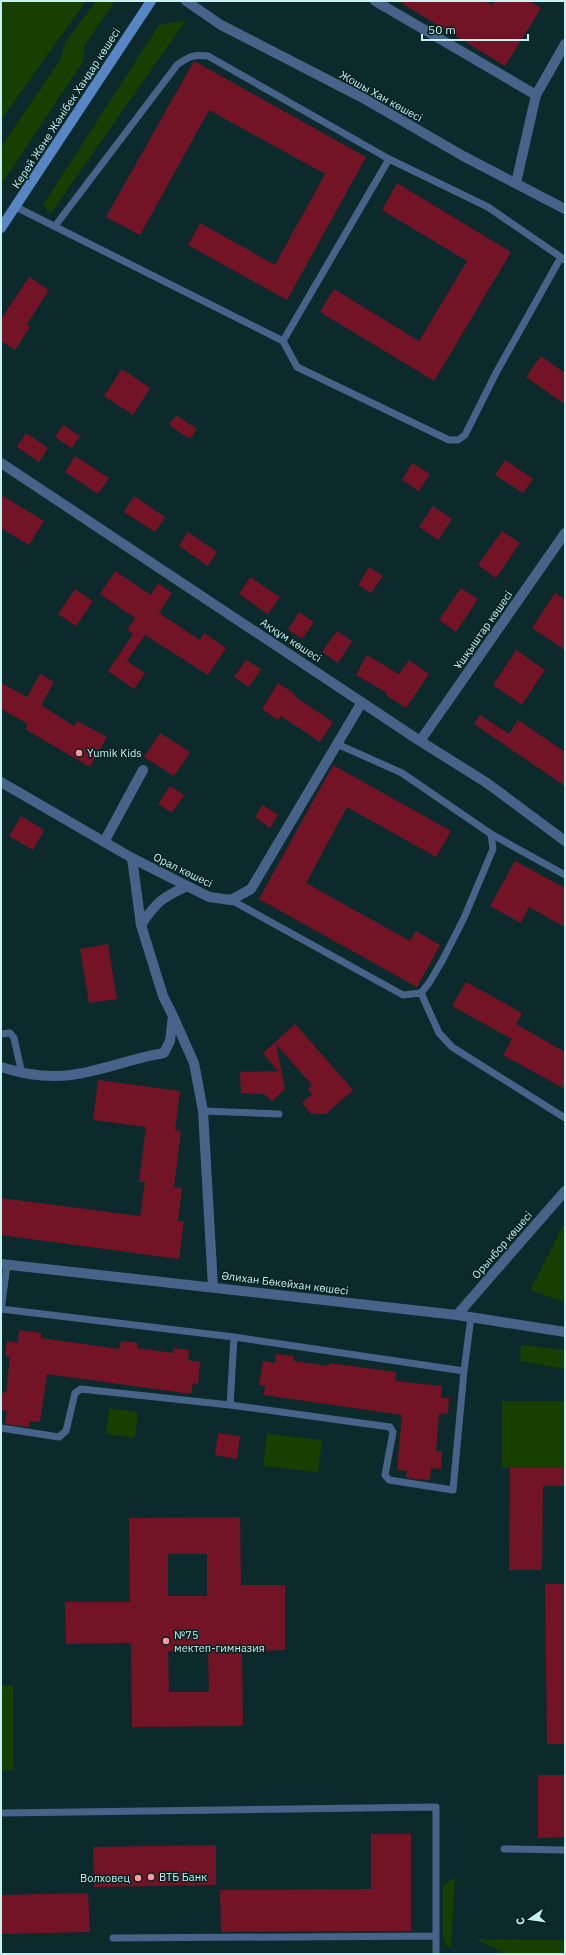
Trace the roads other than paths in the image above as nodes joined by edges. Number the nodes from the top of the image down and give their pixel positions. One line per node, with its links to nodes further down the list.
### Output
1 (151, 1): 8 (main road, Керей Және Жәнібек Хандар көшесі)
2 (186, 1): 7 (street, Жошы Хан көшесі)
3 (375, 1): 5 (street)
4 (565, 44): 5 (street)
5 (536, 95): 7 (street)
6 (389, 159): 11 (lane); 12 (lane); 13 (lane)
7 (516, 184): 9 (street, Жошы Хан көшесі)
8 (16, 207): 10 (main road, Керей Және Жәнібек Хандар көшесі); 11 (lane)
9 (565, 209)
10 (2, 226)
11 (55, 226): 13 (lane)
12 (563, 258): 13 (lane)
13 (283, 341)
14 (1, 463): 16 (street, Аққұм көшесі)
15 (565, 533): 17 (street, Ұшқыштар көшесі)
16 (362, 702): 17 (street, Аққұм көшесі); 18 (street)
17 (420, 741): 22 (street, Аққұм көшесі)
18 (337, 744): 21 (lane); 27 (street)
19 (143, 770): 23 (street)
20 (1, 782): 23 (street, Орал көшесі)
21 (491, 834): 25 (lane); 29 (lane)
22 (565, 841)
23 (104, 842): 24 (street, Орал көшесі)
24 (132, 858): 26 (street, Орал көшесі); 28 (street)
25 (565, 875)
26 (187, 886): 27 (street, Орал көшесі); 28 (street)
27 (230, 900): 29 (lane)
28 (141, 925): 30 (street)
29 (421, 993): 36 (lane)
30 (173, 1016): 33 (street); 34 (street)
31 (1, 1034): 33 (lane)
32 (1, 1067): 33 (street)
33 (22, 1074)
34 (202, 1111): 35 (lane); 39 (street)
35 (279, 1114)
36 (565, 1118)
37 (565, 1191): 41 (street, Орынбор көшесі)
38 (4, 1264): 39 (street, Әлихан Бөкейхан көшесі); 40 (lane)
39 (213, 1287): 41 (street, Әлихан Бөкейхан көшесі)
40 (1, 1310): 44 (lane)
41 (457, 1315): 42 (street, Әлихан Бөкейхан көшесі)
42 (471, 1317): 43 (street, Әлихан Бөкейхан көшесі); 45 (lane)
43 (565, 1332)
44 (234, 1337): 45 (lane); 46 (lane)
45 (464, 1370): 46 (lane)
46 (230, 1405): 47 (lane)
47 (1, 1428)
48 (1, 1813): 51 (lane)
49 (504, 1849): 50 (lane)
50 (565, 1850)
51 (436, 1936): 52 (lane); 53 (lane)
52 (113, 1938)
53 (436, 1954)

